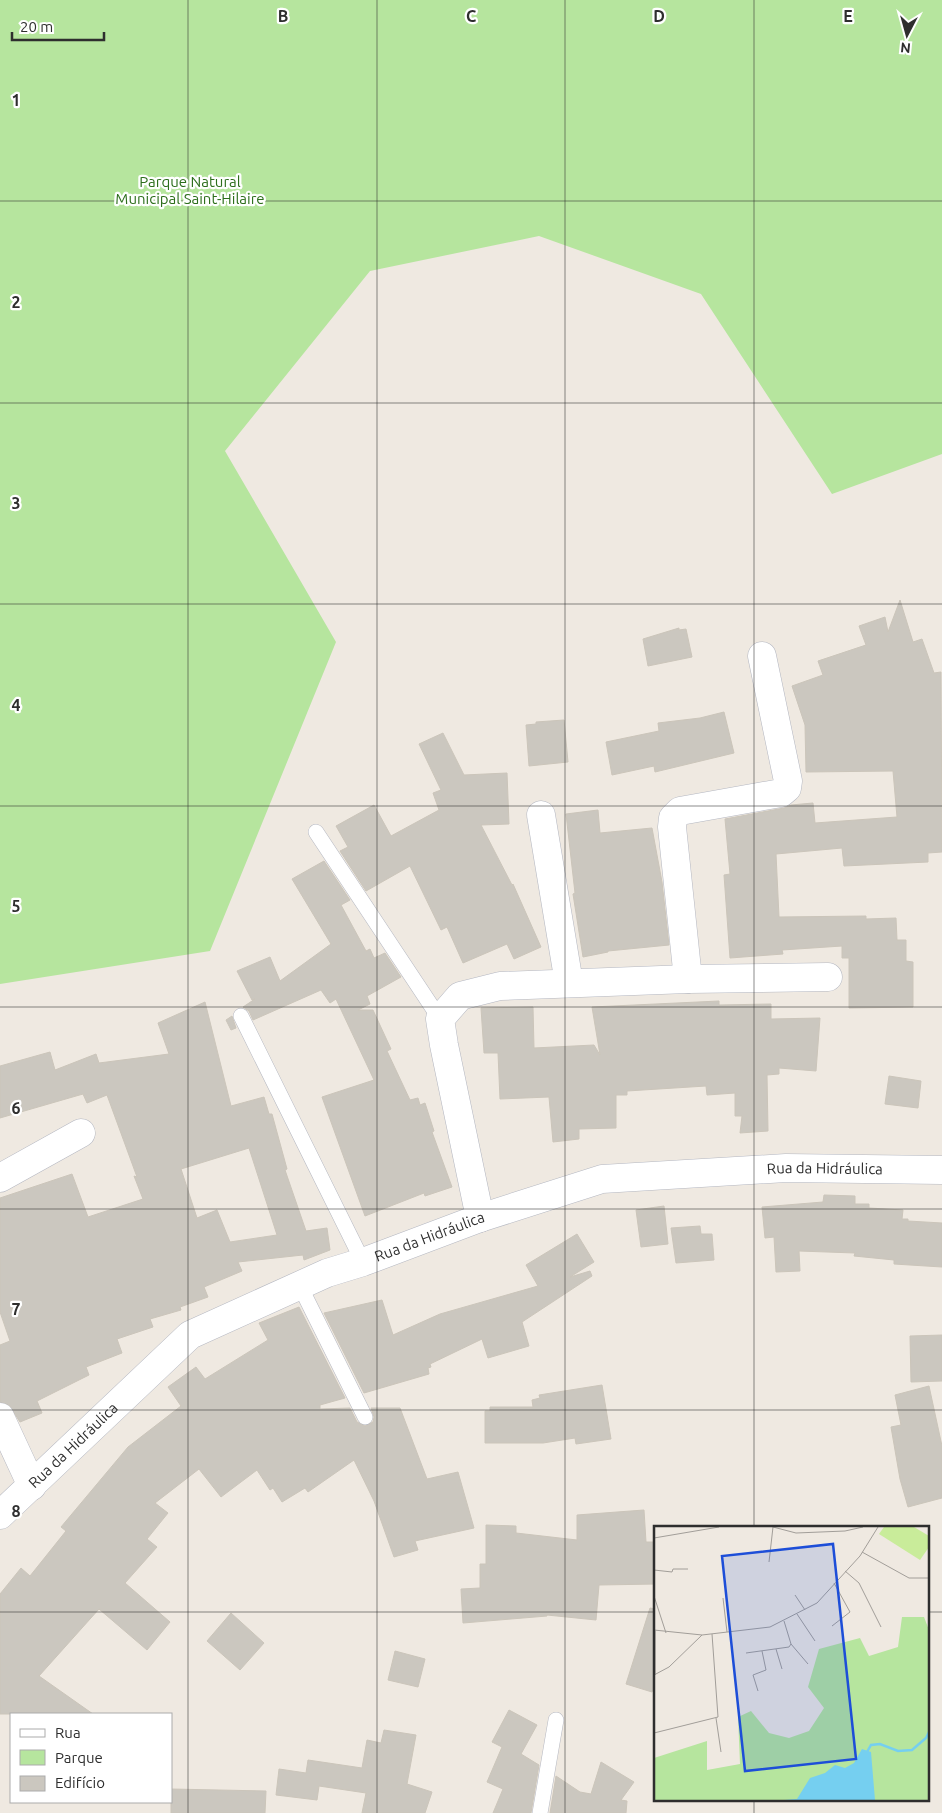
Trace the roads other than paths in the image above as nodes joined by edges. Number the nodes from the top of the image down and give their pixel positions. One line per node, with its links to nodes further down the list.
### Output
1 (762, 656): 5 (street)
2 (541, 815): 6 (street)
3 (316, 832): 8 (lane)
4 (828, 977): 5 (street)
5 (688, 979): 6 (street)
6 (569, 983): 8 (street)
7 (241, 1016): 13 (lane)
8 (440, 1019): 12 (street)
9 (81, 1133): 11 (street)
10 (942, 1170): 12 (street, Rua da Hidráulica)
11 (0, 1178)
12 (480, 1218): 13 (street, Rua da Hidráulica)
13 (363, 1262): 14 (street, Rua da Hidráulica)
14 (298, 1284): 16 (lane); 17 (street, Rua da Hidráulica)
15 (0, 1417): 17 (street)
16 (365, 1418)
17 (32, 1486): 18 (street, Rua da Hidráulica)
18 (0, 1515)
19 (556, 1720): 20 (lane)
20 (540, 1813)

